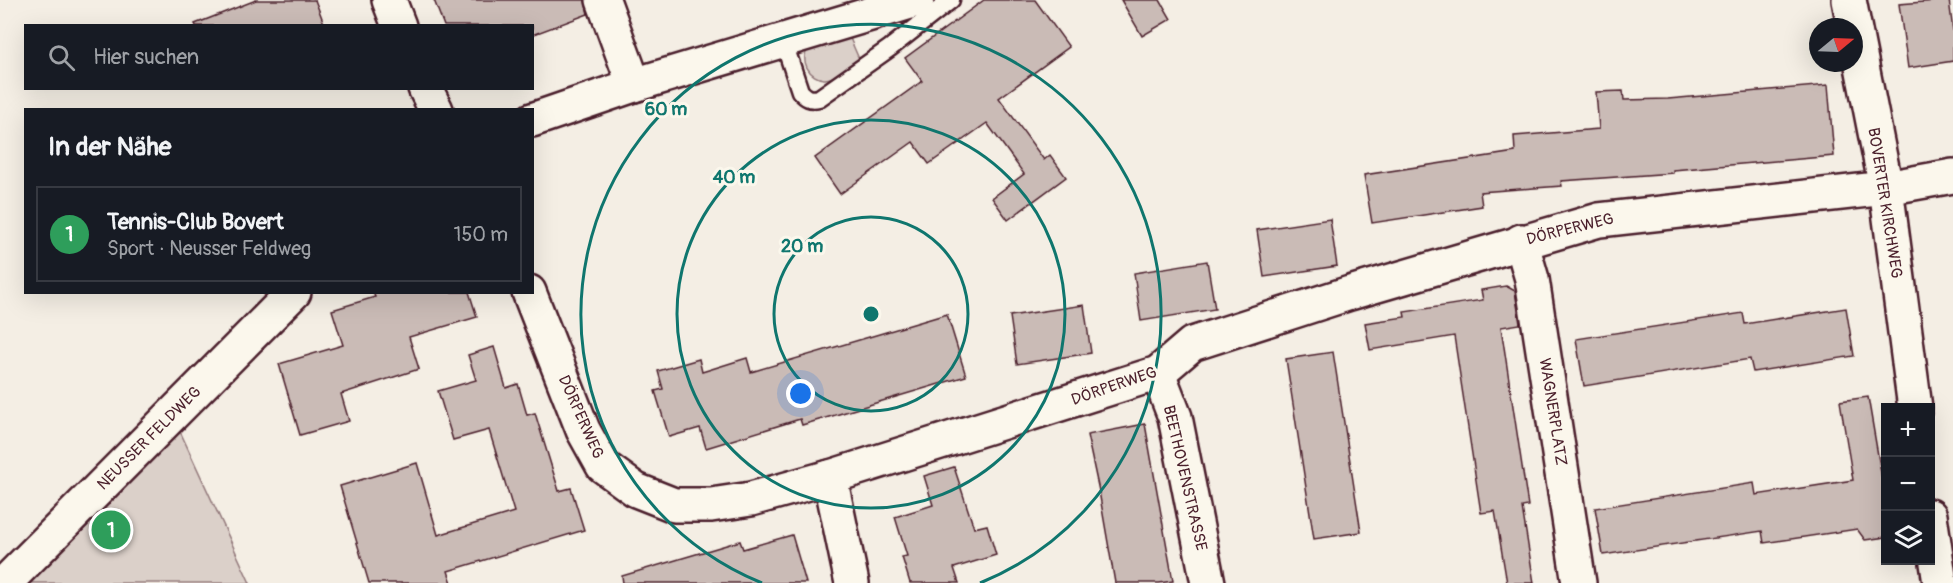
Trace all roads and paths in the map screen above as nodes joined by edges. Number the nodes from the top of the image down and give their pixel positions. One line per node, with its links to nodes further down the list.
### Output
1 (389, 0): 6 (street)
2 (603, 0): 8 (street)
3 (917, 0): 7 (street)
4 (951, 0): 7 (lane)
5 (1849, 0): 13 (street, BOVERTER KIRCHWEG)
6 (398, 24)
7 (783, 40): 8 (street)
8 (634, 85): 11 (street)
9 (426, 90): 10 (street)
10 (435, 108)
11 (534, 119)
12 (1953, 176): 13 (street, DÖRPERWEG)
13 (1886, 188): 14 (street, DÖRPERWEG); 18 (street, BOVERTER KIRCHWEG)
14 (1521, 242): 17 (street, DÖRPERWEG); 25 (street, WAGNERPLATZ)
15 (292, 294): 22 (street, NEUSSER FELDWEG)
16 (530, 294): 19 (street, DÖRPERWEG)
17 (1158, 373): 19 (street, DÖRPERWEG); 24 (street, BEETHOVENSTRASSE)
18 (1914, 403)
19 (830, 477): 23 (street)
20 (1935, 539): 21 (street)
21 (1944, 581)
22 (5, 583)
23 (852, 583)
24 (1208, 583)
25 (1579, 583)

